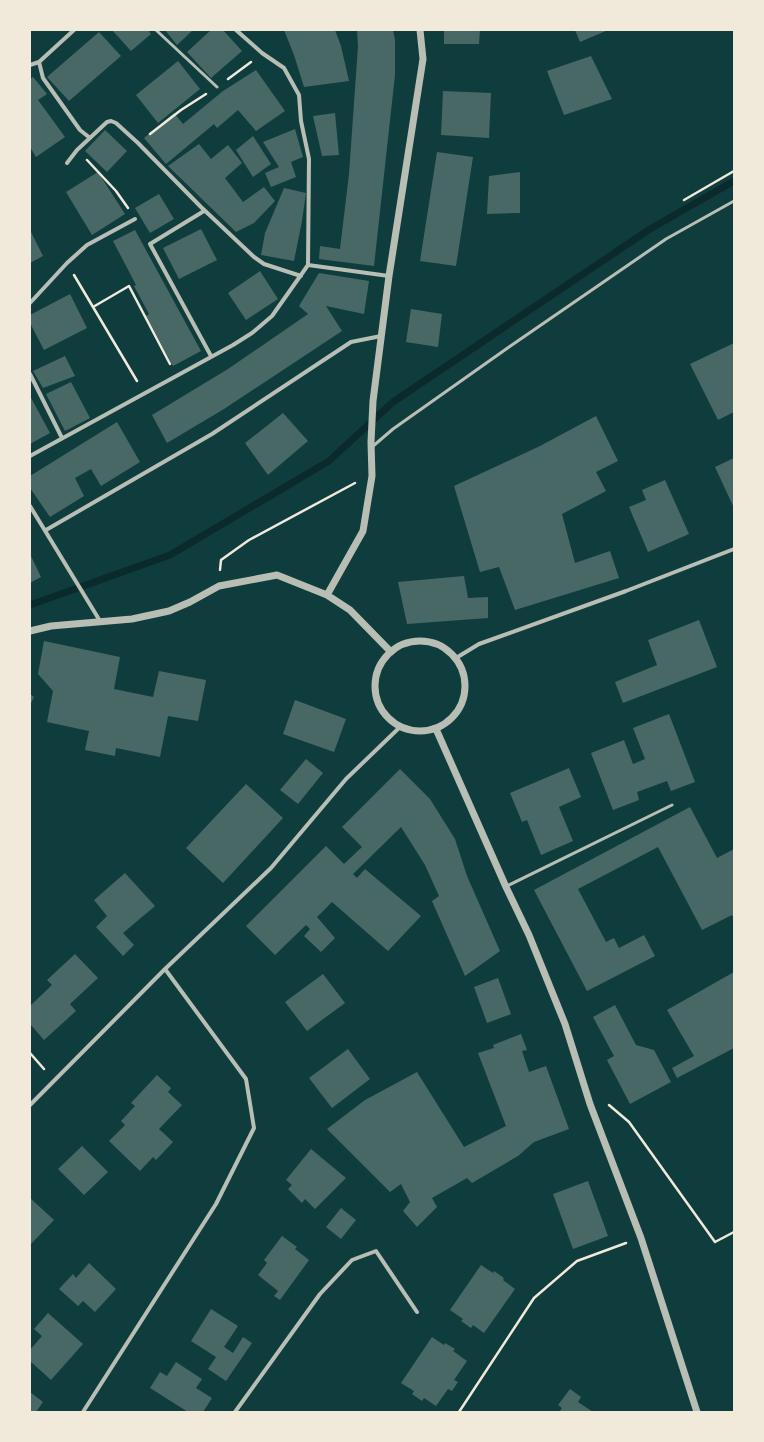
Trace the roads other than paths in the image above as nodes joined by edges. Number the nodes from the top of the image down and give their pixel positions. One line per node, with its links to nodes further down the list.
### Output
1 (74, 30): 5 (street)
2 (156, 30): 7 (lane)
3 (236, 30): 13 (street)
4 (420, 30): 15 (street)
5 (39, 62): 6 (street); 8 (street)
6 (30, 65)
7 (217, 87)
8 (90, 138): 9 (street); 11 (street)
9 (67, 163)
10 (734, 201): 21 (lane)
11 (204, 211): 14 (street); 18 (street)
12 (135, 219): 16 (street)
13 (308, 265): 14 (street); 15 (street)
14 (301, 276): 18 (street)
15 (389, 276): 17 (street)
16 (30, 303)
17 (382, 336): 21 (street); 24 (street)
18 (211, 356): 20 (street)
19 (30, 374): 20 (street)
20 (62, 438): 22 (street)
21 (371, 445): 26 (street)
22 (30, 456)
23 (30, 506): 24 (street)
24 (46, 530): 27 (street)
25 (734, 549): 30 (street)
26 (327, 595): 27 (street); 29 (street)
27 (100, 620): 28 (street)
28 (30, 631)
29 (391, 652): 30 (street); 31 (street)
30 (456, 658): 32 (street)
31 (400, 727): 32 (street); 35 (street)
32 (436, 729): 34 (street)
33 (672, 805): 34 (lane)
34 (506, 887): 40 (street)
35 (165, 969): 36 (street); 38 (street)
36 (30, 1105)
37 (417, 1312): 39 (street)
38 (83, 1412)
39 (235, 1412)
40 (697, 1412)

